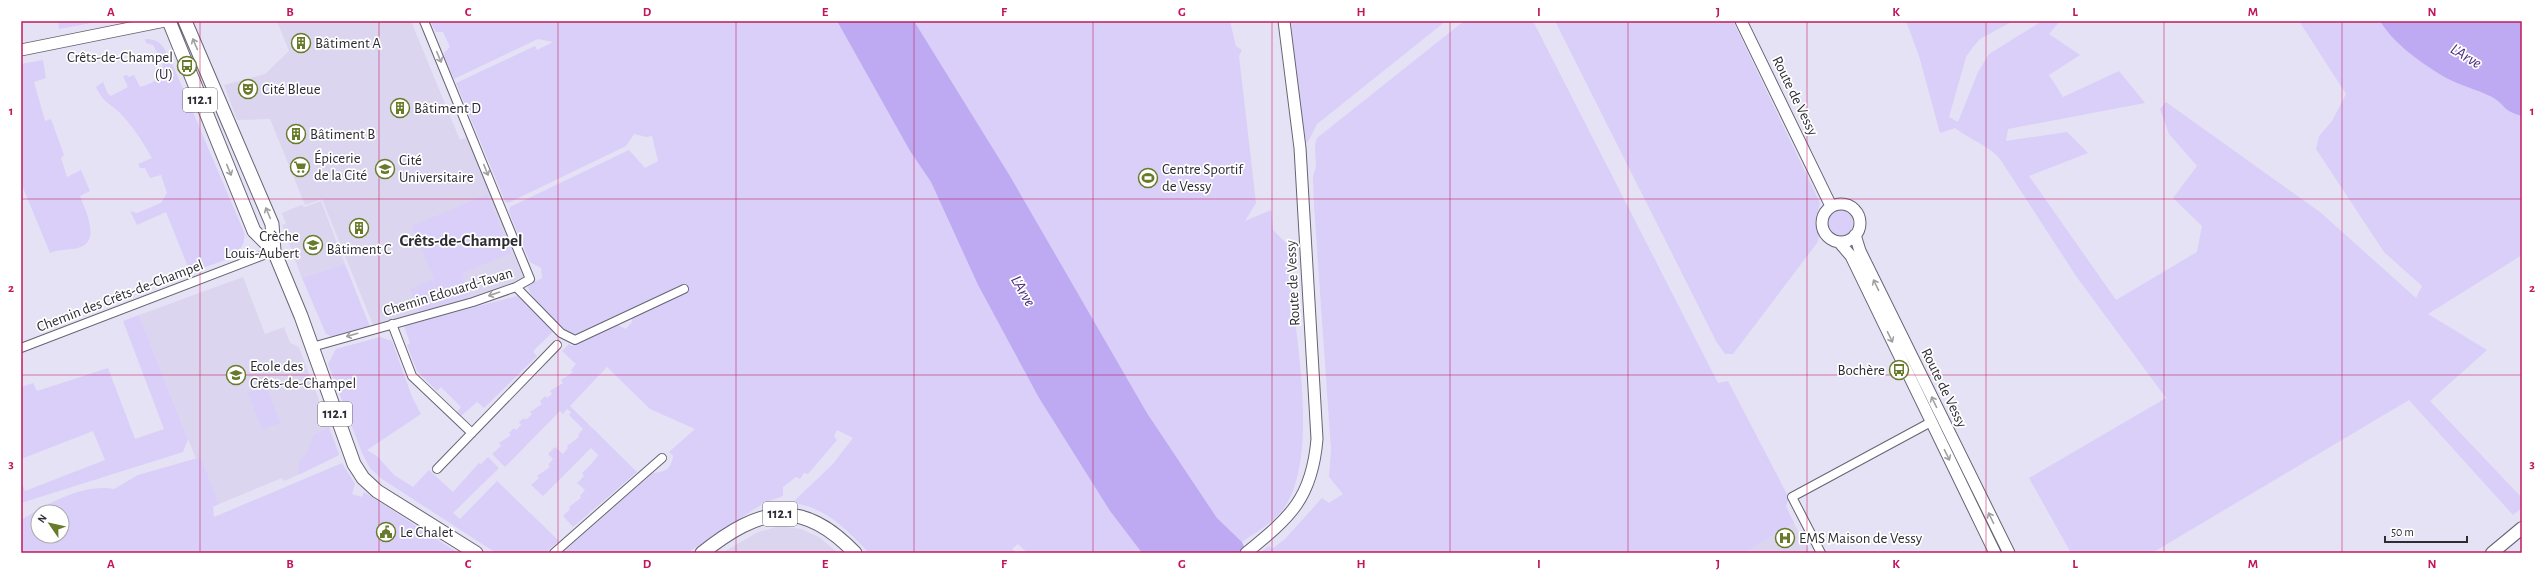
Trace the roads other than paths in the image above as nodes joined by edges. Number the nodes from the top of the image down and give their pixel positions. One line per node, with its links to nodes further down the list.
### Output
1 (165, 21): 7 (street)
2 (169, 21): 11 (main road, 112.1, one-way to 11)
3 (186, 21): 11 (main road, 112.1, one-way to 3)
4 (424, 21): 12 (street, Chemin Edouard-Tavan, one-way to 12)
5 (1284, 21): 28 (street, Route de Vessy)
6 (1741, 21): 8 (street, Route de Vessy)
7 (21, 50)
8 (1831, 206): 9 (street); 10 (street)
9 (1855, 235): 10 (street); 18 (street, Route de Vessy, one-way to 9)
10 (1839, 242): 19 (street, Route de Vessy, one-way to 19)
11 (274, 251): 16 (main road, 112.1); 17 (street, Chemin des Crêts-de-Champel)
12 (516, 287): 13 (street); 14 (street, Chemin Edouard-Tavan, one-way to 14)
13 (684, 289)
14 (392, 324): 16 (street, Chemin Edouard-Tavan, one-way to 16); 20 (street)
15 (557, 345): 20 (street)
16 (312, 347): 24 (main road, 112.1)
17 (21, 348)
18 (1941, 417): 19 (street); 31 (street, Route de Vessy, one-way to 18)
19 (1931, 422): 29 (street); 30 (street, Route de Vessy, one-way to 30)
20 (472, 433): 22 (street)
21 (662, 458): 25 (street)
22 (437, 469)
23 (2522, 528): 32 (main road)
24 (476, 553)
25 (554, 553)
26 (702, 553): 27 (main road, 112.1)
27 (855, 553)
28 (1246, 553)
29 (1821, 553)
30 (1995, 553)
31 (2009, 553)
32 (2492, 553)

